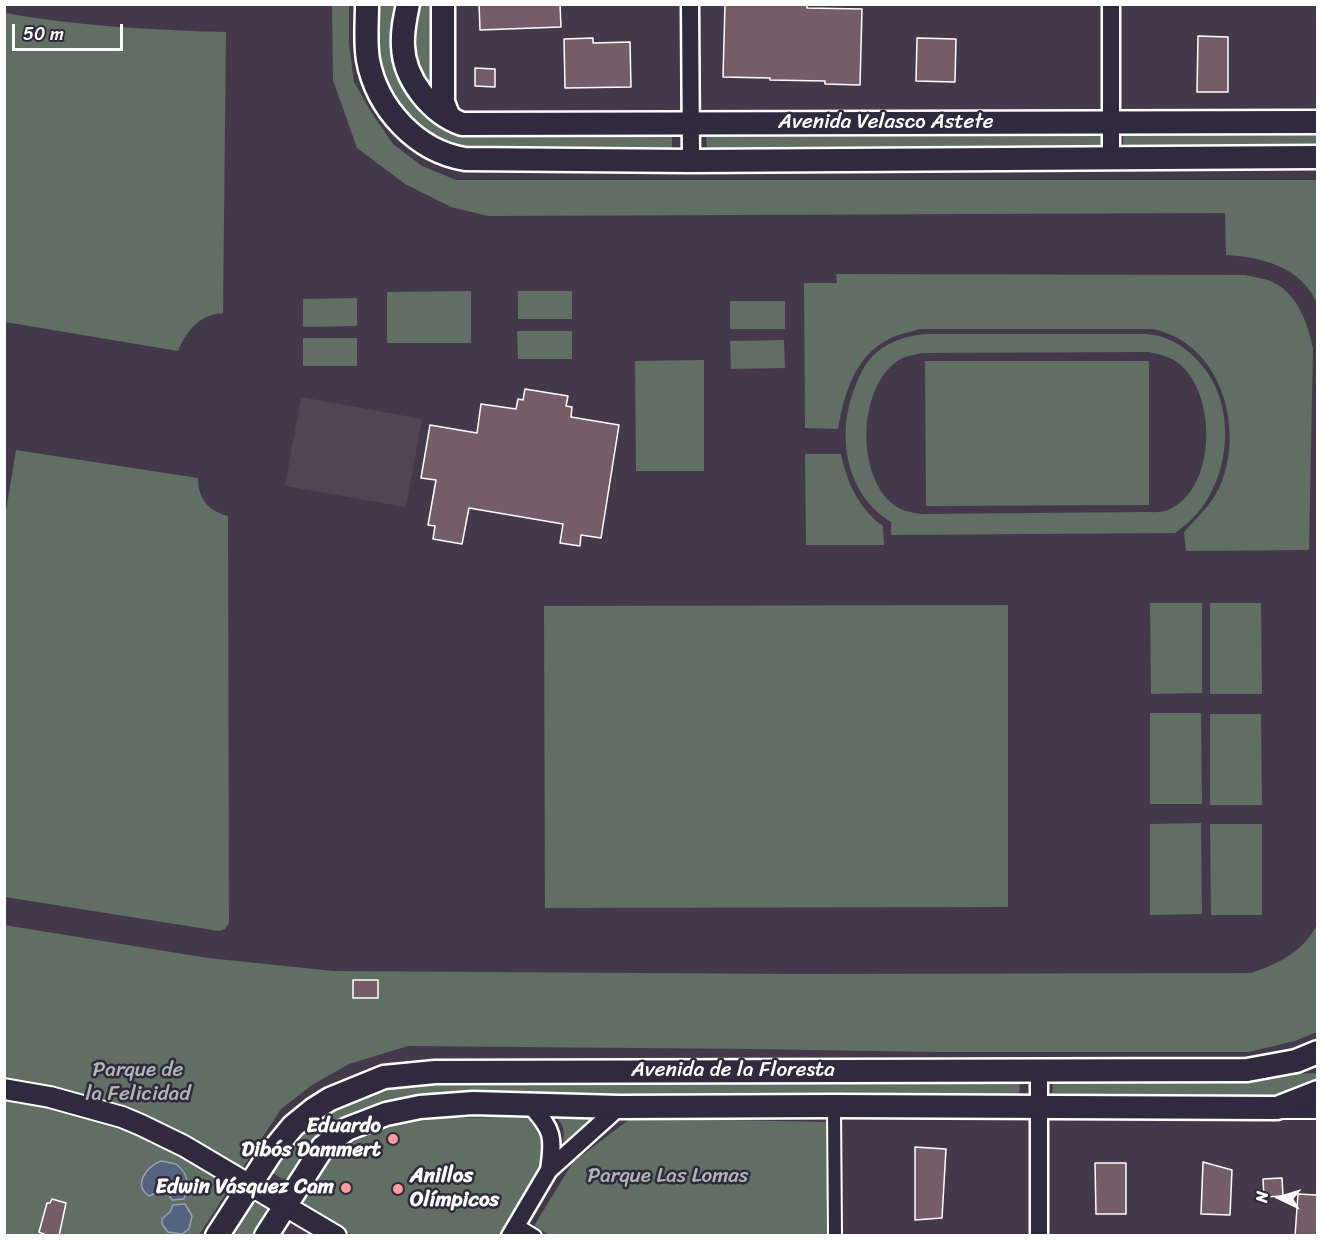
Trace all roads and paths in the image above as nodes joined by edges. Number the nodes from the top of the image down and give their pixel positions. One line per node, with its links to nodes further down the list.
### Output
1 (367, 4): 12 (main road, Avenida Velasco Astete)
2 (408, 4): 6 (main road)
3 (443, 4): 6 (main road)
4 (690, 4): 8 (street)
5 (1111, 4): 9 (street)
6 (454, 121): 8 (main road, Avenida Velasco Astete)
7 (1317, 122): 9 (main road, Avenida Velasco Astete)
8 (691, 123): 9 (main road, Avenida Velasco Astete); 12 (street)
9 (1111, 123): 11 (street)
10 (1317, 155): 11 (main road, Avenida Velasco Astete)
11 (1111, 159): 12 (main road, Avenida Velasco Astete)
12 (691, 161)
13 (1313, 1057): 14 (main road, Avenida de la Floresta)
14 (1039, 1070): 20 (street); 24 (main road, Avenida de la Floresta)
15 (4, 1089): 24 (street)
16 (1317, 1092): 21 (main road, Avenida de la Floresta)
17 (531, 1106): 19 (main road, Avenida de la Floresta); 23 (street, Avenida de la Floresta); 25 (main road, Avenida de la Floresta)
18 (834, 1106): 19 (main road, Avenida de la Floresta); 20 (main road, Avenida de la Floresta); 31 (street)
19 (619, 1107): 23 (street, Avenida de la Floresta)
20 (1039, 1107): 21 (main road, Avenida de la Floresta); 32 (street)
21 (1277, 1108): 22 (street, Avenida de la Floresta)
22 (1317, 1108)
23 (549, 1170): 26 (street, Avenida de la Floresta)
24 (249, 1185): 25 (street); 27 (main road, Avenida de la Floresta)
25 (286, 1206): 28 (main road, Avenida de la Floresta); 29 (street)
26 (513, 1230): 30 (street)
27 (217, 1236)
28 (266, 1236)
29 (336, 1236)
30 (535, 1236)
31 (835, 1236)
32 (1039, 1236)

